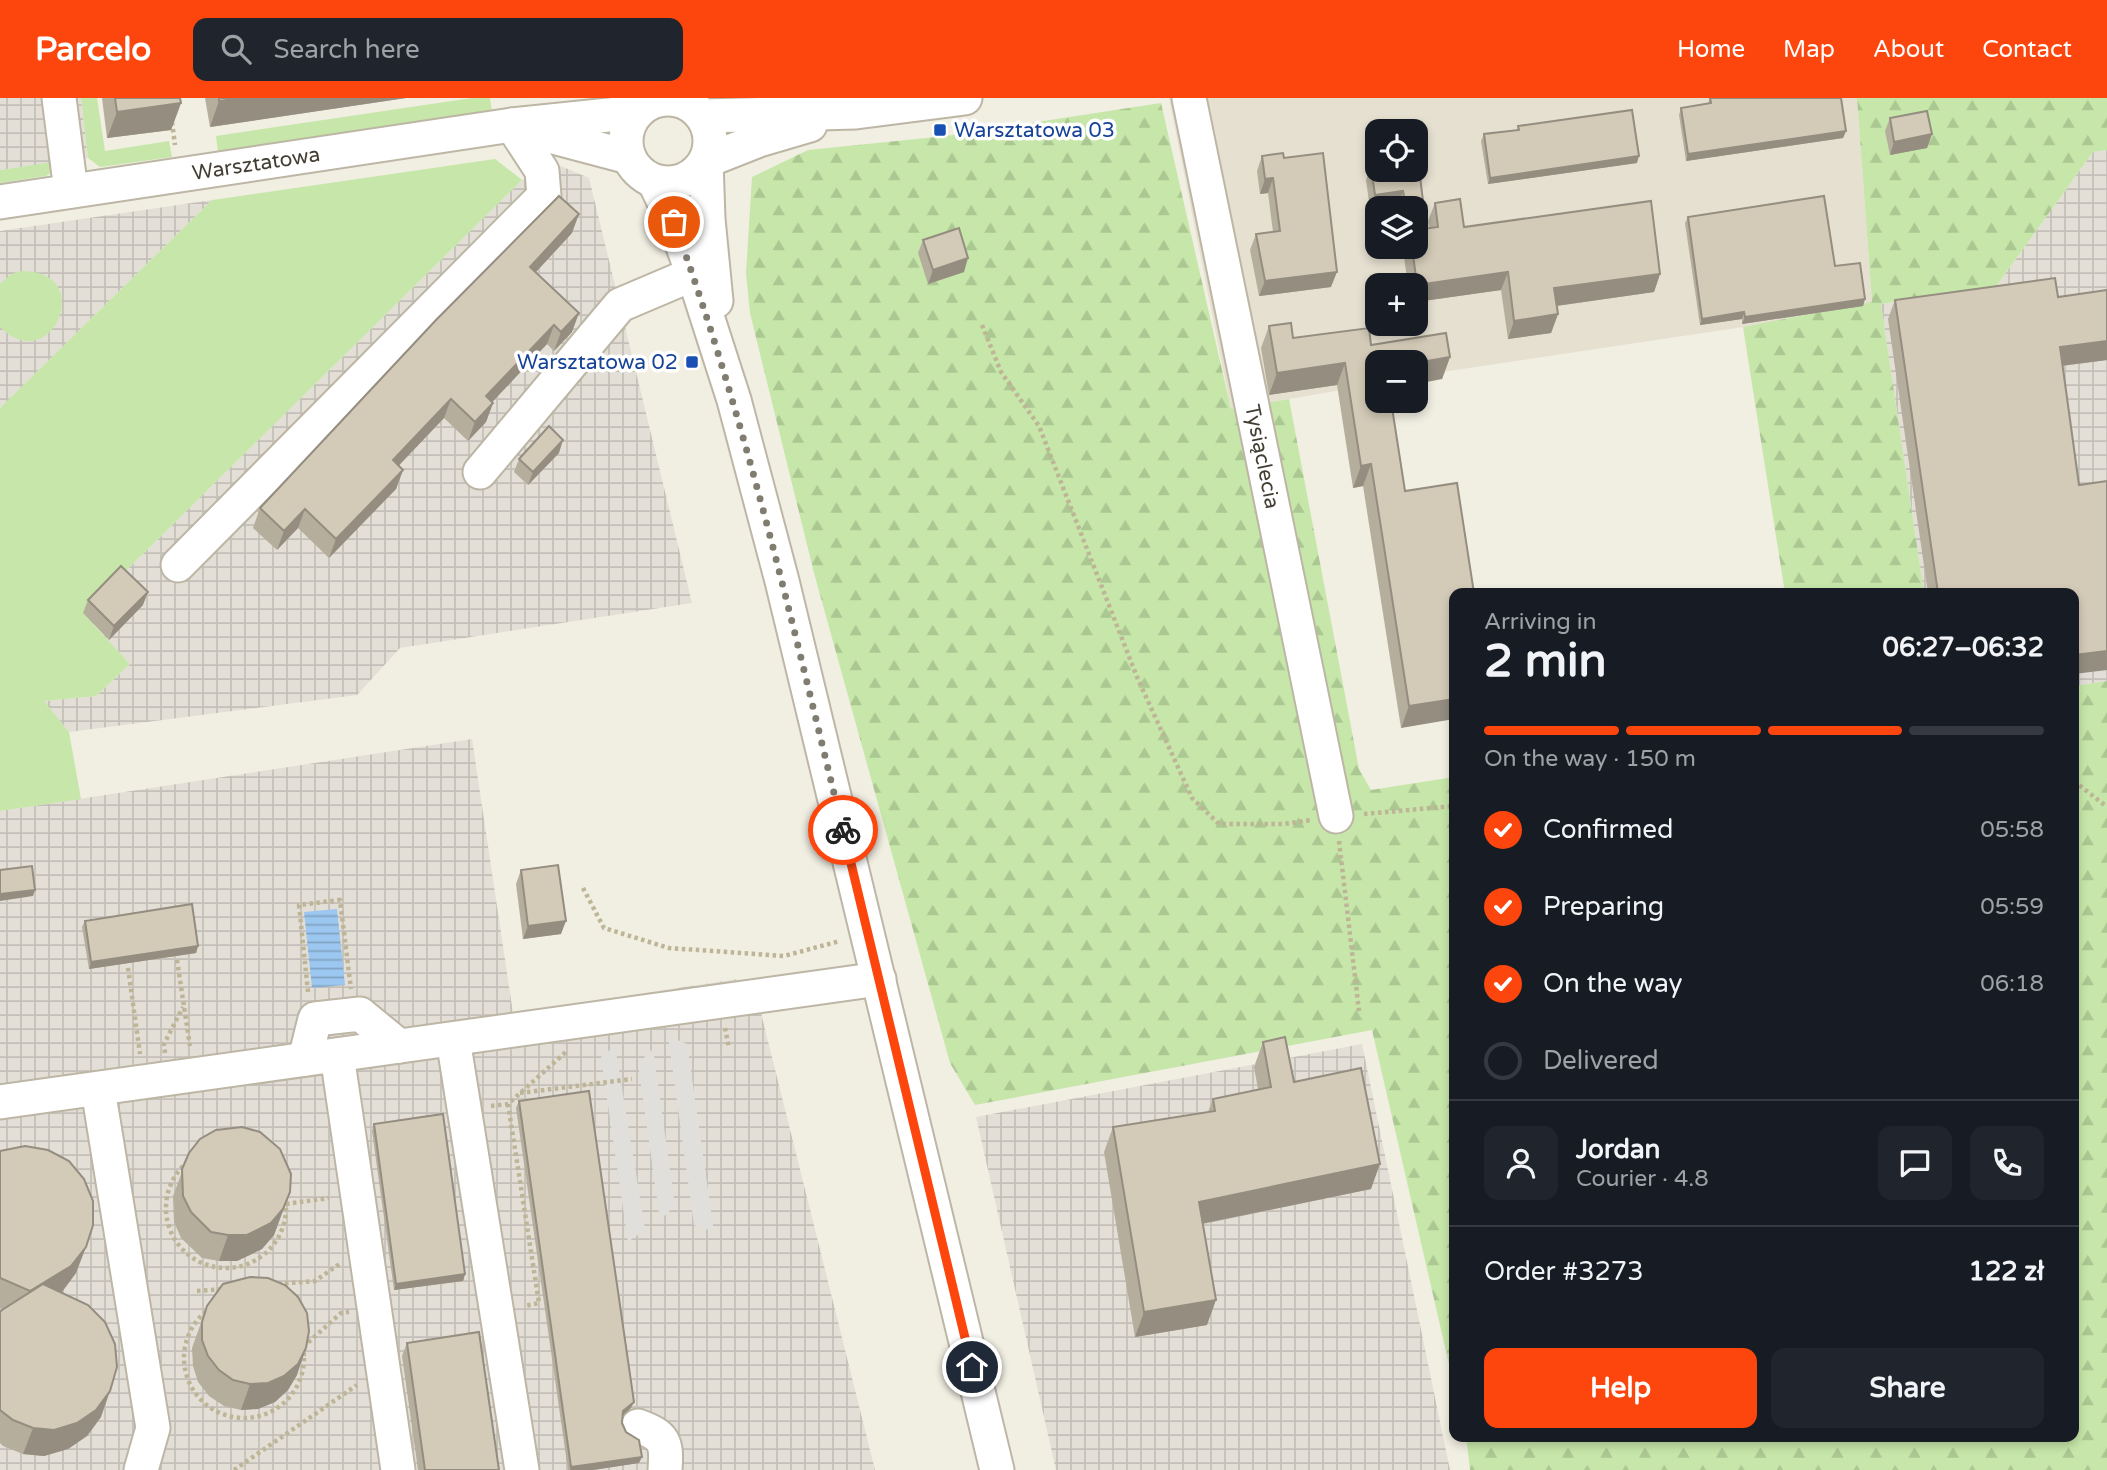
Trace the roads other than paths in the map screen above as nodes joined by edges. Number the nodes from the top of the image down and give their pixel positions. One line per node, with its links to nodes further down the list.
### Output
1 (59, 98): 11 (street)
2 (965, 98): 6 (street)
3 (1189, 98): 17 (street, Tysiąclecia)
4 (637, 105): 5 (street); 7 (street, Warsztatowa); 8 (street)
5 (689, 105): 6 (street); 9 (street)
6 (856, 112): 9 (street)
7 (512, 125): 8 (street, Warsztatowa); 11 (street, Warsztatowa); 16 (street)
8 (629, 157): 10 (street)
9 (706, 161): 10 (street); 14 (street)
10 (654, 181): 13 (street)
11 (71, 191): 12 (street, Warsztatowa)
12 (0, 202)
13 (693, 274): 14 (street); 15 (street)
14 (734, 400): 18 (street)
15 (480, 472)
16 (178, 565)
17 (1336, 816)
18 (879, 979): 19 (street); 29 (street)
19 (453, 1039): 20 (street); 27 (street)
20 (399, 1046): 21 (street); 21 (street)
21 (321, 1057): 22 (street); 26 (street)
22 (98, 1088): 23 (street); 25 (street)
23 (0, 1102)
24 (638, 1426): 28 (street)
25 (141, 1470)
26 (398, 1470)
27 (522, 1470)
28 (665, 1470)
29 (997, 1470)

